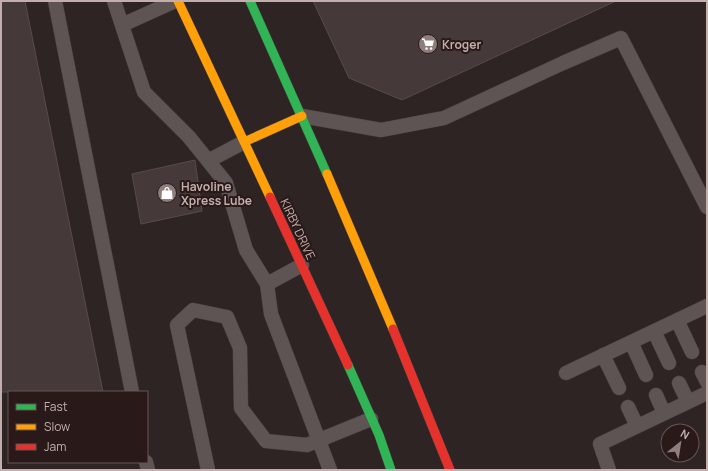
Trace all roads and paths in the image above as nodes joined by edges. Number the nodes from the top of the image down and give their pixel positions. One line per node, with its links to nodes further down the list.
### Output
1 (55, 1): 23 (lane)
2 (114, 1): 5 (lane)
3 (177, 1): 5 (lane); 7 (main road, KIRBY DRIVE)
4 (250, 1): 6 (main road)
5 (122, 25): 8 (lane)
6 (302, 116): 7 (main road); 9 (lane); 35 (main road)
7 (244, 142): 8 (lane); 10 (main road, KIRBY DRIVE)
8 (208, 161): 11 (lane)
9 (707, 207)
10 (302, 265): 11 (lane); 29 (main road, KIRBY DRIVE)
11 (267, 284): 31 (lane)
12 (706, 310): 13 (lane)
13 (677, 320): 14 (lane); 16 (lane)
14 (654, 331): 15 (lane); 18 (lane)
15 (631, 342): 17 (lane); 20 (lane)
16 (692, 352)
17 (603, 355): 19 (lane); 22 (lane)
18 (669, 363)
19 (566, 373)
20 (646, 375)
21 (679, 383): 26 (lane)
22 (619, 388)
23 (132, 391)
24 (707, 393): 26 (lane)
25 (656, 395): 28 (lane)
26 (688, 402): 28 (lane)
27 (628, 407): 30 (lane)
28 (664, 413): 30 (lane)
29 (371, 419): 31 (lane); 34 (main road, KIRBY DRIVE)
30 (637, 426): 36 (lane)
31 (319, 441): 32 (lane); 33 (lane)
32 (208, 470)
33 (330, 470)
34 (391, 470)
35 (450, 470)
36 (609, 470)

